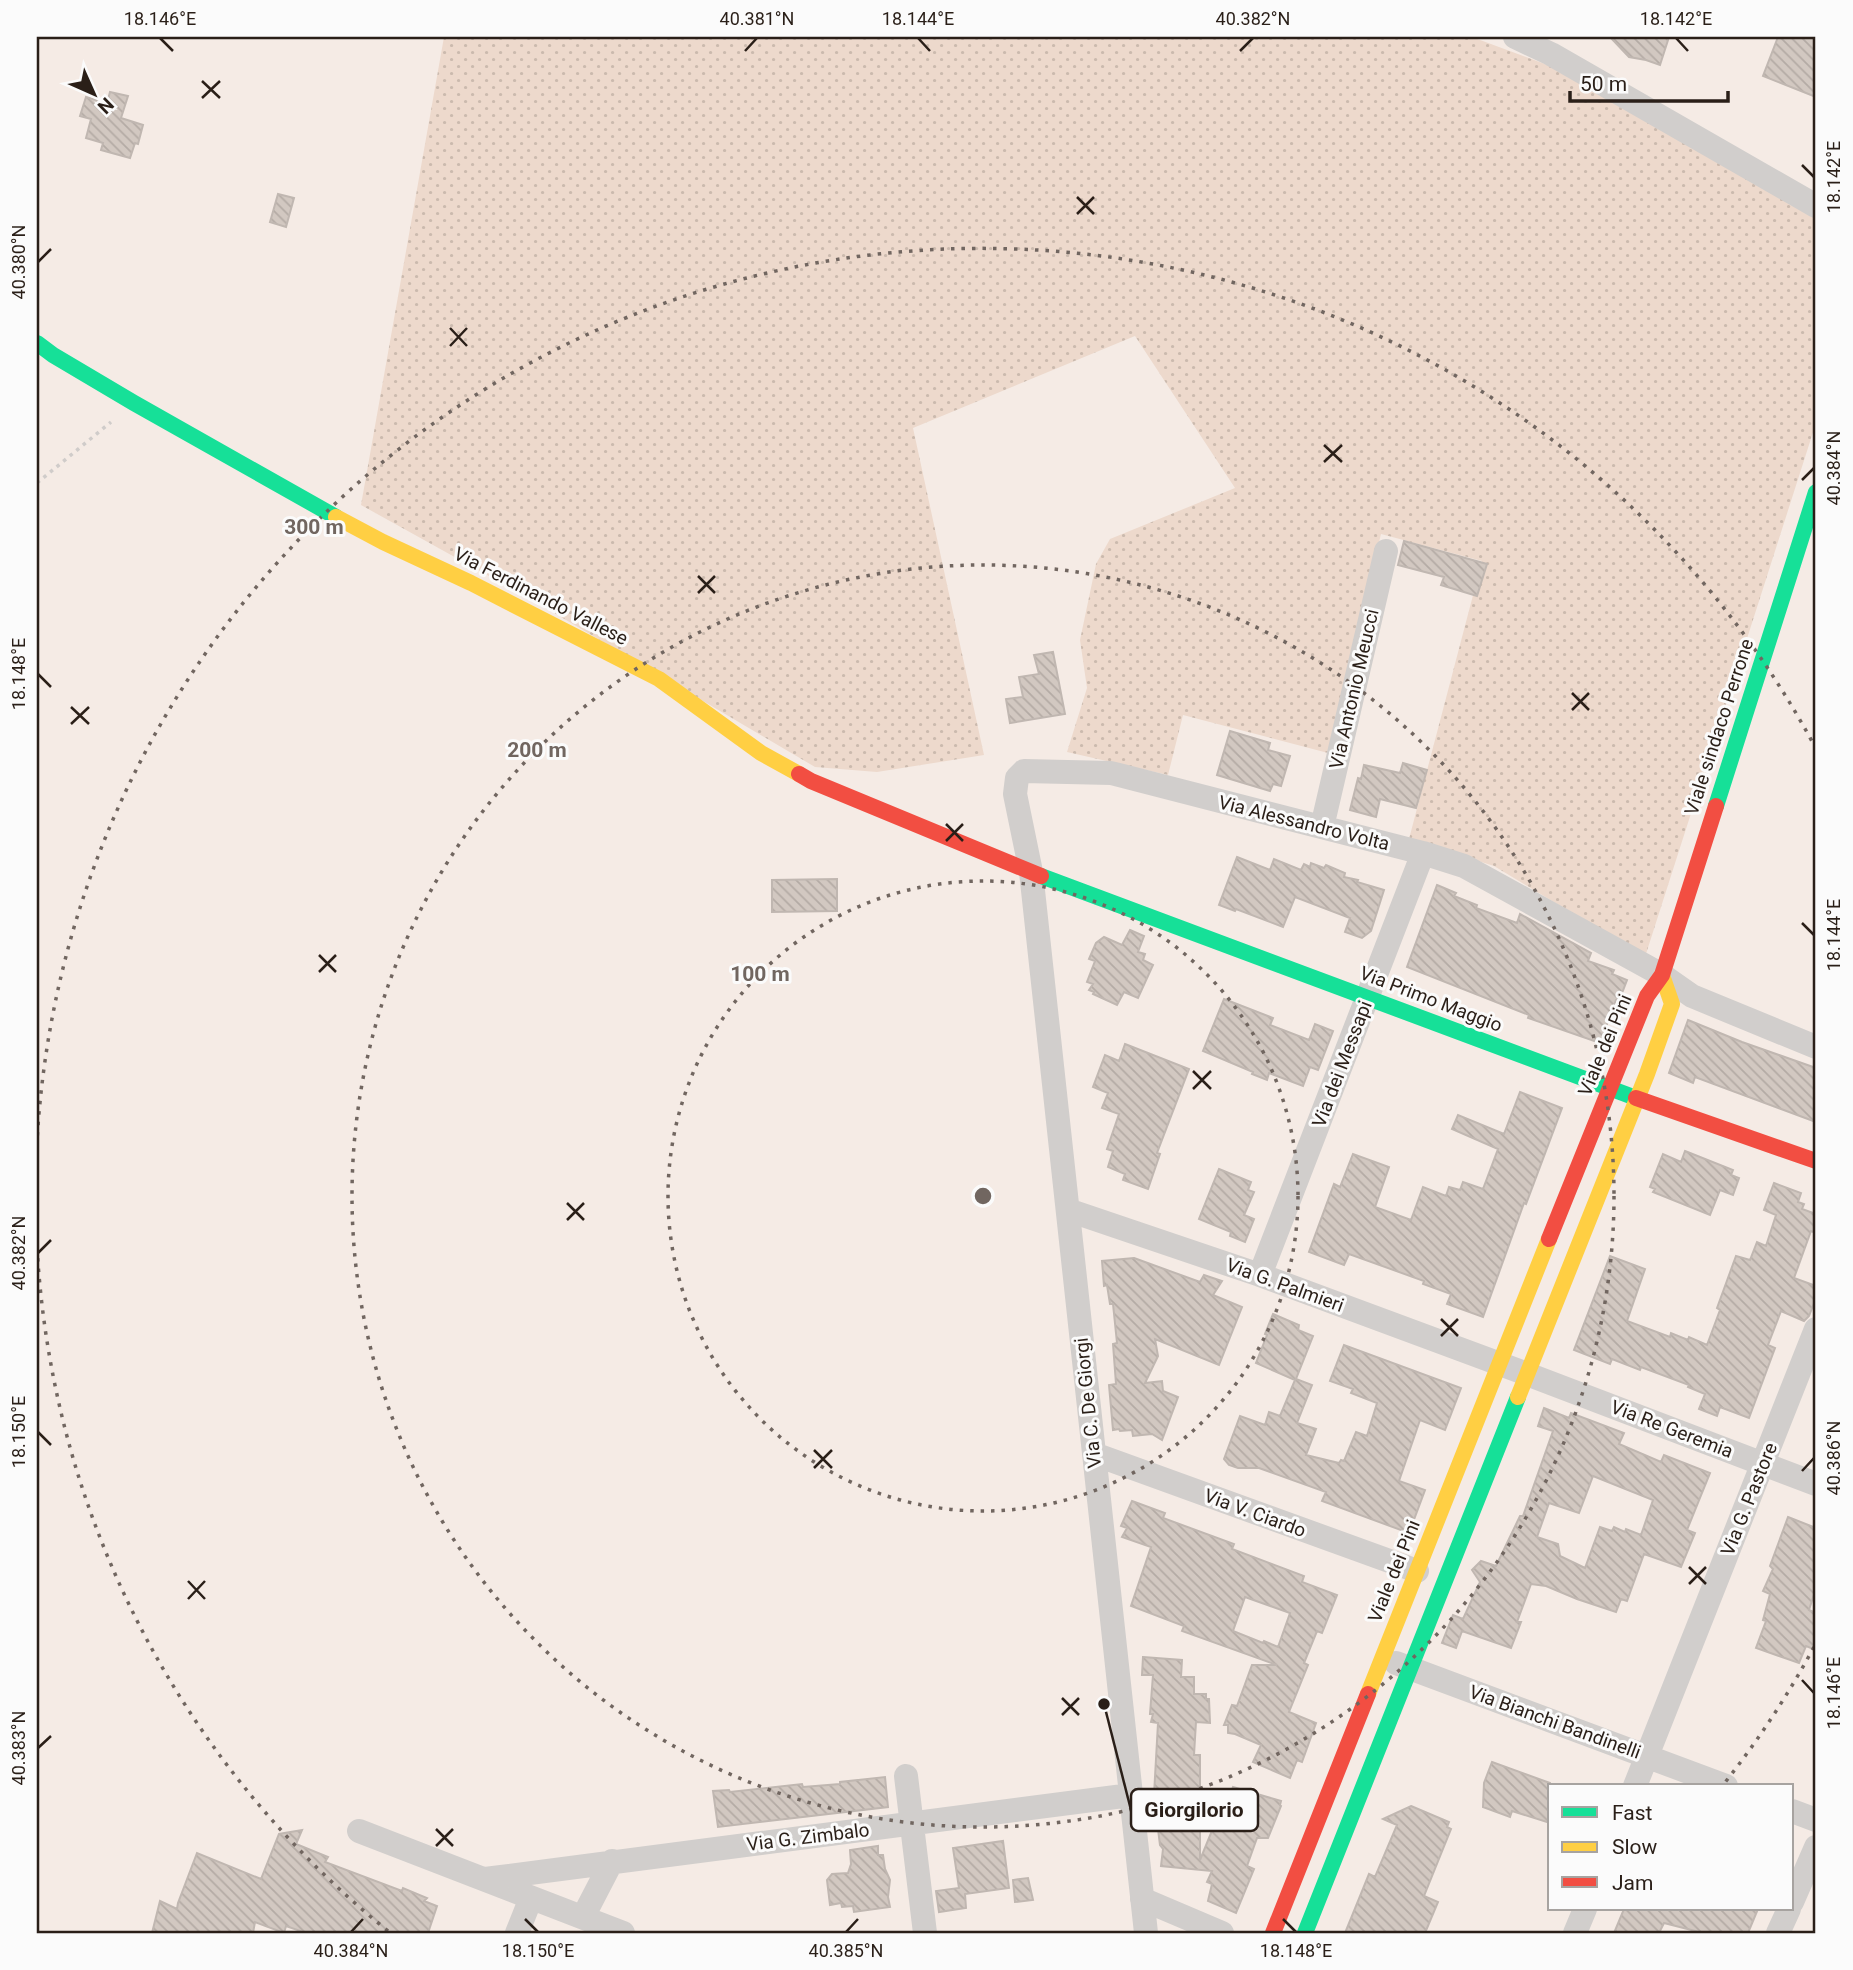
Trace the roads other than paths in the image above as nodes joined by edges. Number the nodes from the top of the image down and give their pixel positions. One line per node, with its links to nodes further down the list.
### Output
1 (1515, 37): 2 (street)
2 (1816, 206)
3 (37, 343): 8 (street, Via Ferdinando Vallese)
4 (1816, 492): 9 (street, Viale sindaco Perrone)
5 (1386, 551): 6 (street, Via Antonio Meucci)
6 (1322, 827): 7 (street, Via Alessandro Volta); 8 (street, Via Alessandro Volta)
7 (1423, 853): 9 (street, Via Alessandro Volta); 10 (street, Via dei Messapi)
8 (1031, 873): 10 (street, Via Primo Maggio); 15 (street, Via C. De Giorgi)
9 (1662, 975): 11 (street, Via Alessandro Volta); 12 (street, Viale dei Pini); 13 (street)
10 (1368, 997): 12 (street, Via Primo Maggio); 16 (street, Via dei Messapi)
11 (1816, 1047)
12 (1609, 1088): 13 (street, Via Primo Maggio); 18 (street, Viale dei Pini)
13 (1638, 1098): 14 (street, Via Primo Maggio); 19 (street)
14 (1816, 1161)
15 (1068, 1210): 16 (street, Via G. Palmieri); 20 (street, Via C. De Giorgi)
16 (1260, 1275): 18 (street, Via G. Palmieri)
17 (1816, 1329): 21 (street, Via G. Pastore)
18 (1500, 1364): 19 (street, Via G. Palmieri); 23 (street, Viale dei Pini)
19 (1527, 1374): 21 (street, Via Re Geremia); 25 (street)
20 (1094, 1454): 23 (street, Via V. Ciardo); 30 (street, Via C. De Giorgi)
21 (1763, 1464): 22 (street, Via Re Geremia); 26 (street, Via G. Pastore)
22 (1816, 1484)
23 (1417, 1572): 24 (street, Viale dei Pini)
24 (1382, 1658): 25 (street, Via Bianchi Bandinelli); 49 (street, Viale dei Pini)
25 (1410, 1668): 26 (street, Via Bianchi Bandinelli); 50 (street)
26 (1647, 1756): 28 (street, Via G. Pastore); 29 (street, Via Bianchi Bandinelli)
27 (906, 1776): 33 (street)
28 (1635, 1784)
29 (1721, 1784)
30 (1131, 1795): 33 (street, Via G. Zimbalo); 40 (street, Via C. De Giorgi)
31 (1794, 1812): 32 (street)
32 (1816, 1820)
33 (912, 1823): 36 (street, Via G. Zimbalo); 46 (street)
34 (359, 1831): 37 (street)
35 (1816, 1847): 38 (street)
36 (612, 1861): 37 (street, Via G. Zimbalo); 43 (street)
37 (485, 1879): 39 (street)
38 (1794, 1897)
39 (531, 1898): 43 (street); 44 (street)
40 (1142, 1899): 47 (street, Via C. De Giorgi); 48 (street)
41 (1585, 1910): 51 (street)
42 (1789, 1910): 52 (street)
43 (583, 1917): 45 (street)
44 (517, 1933)
45 (623, 1933)
46 (925, 1933)
47 (1146, 1933)
48 (1222, 1933)
49 (1273, 1933)
50 (1305, 1933)
51 (1575, 1933)
52 (1778, 1933)

